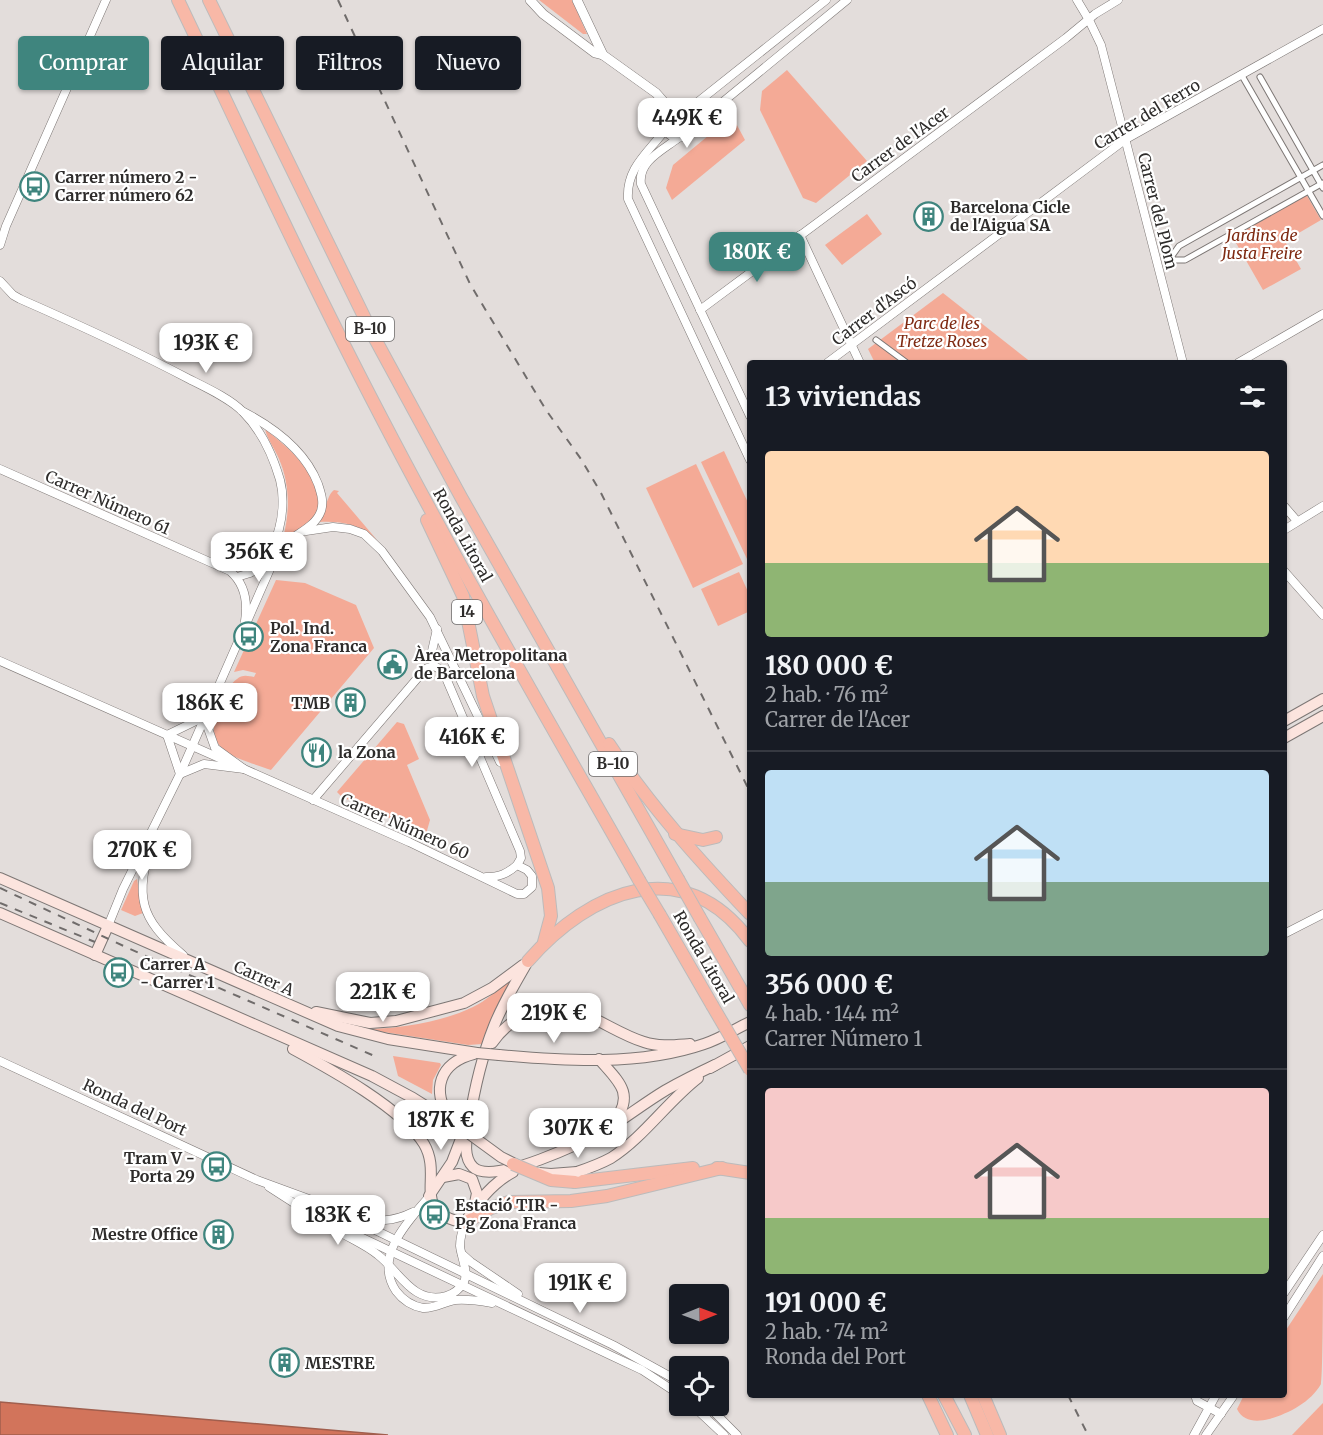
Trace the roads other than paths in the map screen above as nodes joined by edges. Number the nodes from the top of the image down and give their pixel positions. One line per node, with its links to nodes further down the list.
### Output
1 (106, 0): 35 (street)
2 (178, 0): 54 (highway, Ronda Litoral / B-10)
3 (209, 0): 68 (highway, Ronda Litoral / B-10)
4 (530, 0): 12 (street)
5 (577, 0): 12 (street)
6 (826, 0): 16 (street)
7 (847, 0): 19 (street)
8 (1077, 0): 10 (street, Carrer del Plom)
9 (1118, 0): 10 (street, Carrer de l'Acer)
10 (1089, 20): 22 (street, Carrer del Plom); 38 (street, Carrer de l'Acer)
11 (1323, 29): 13 (street, Carrer del Ferro)
12 (603, 55): 17 (street)
13 (1241, 74): 18 (street); 22 (street, Carrer del Ferro)
14 (1260, 77): 15 (street)
15 (1279, 111): 18 (street); 23 (street)
16 (684, 113): 17 (street); 19 (street)
17 (668, 116): 20 (street)
18 (1267, 118): 24 (street)
19 (691, 128): 21 (street)
20 (665, 130): 21 (street); 55 (street)
21 (677, 139): 43 (street)
22 (1126, 139): 42 (street, Carrer del Ferro); 50 (street, Carrer del Plom)
23 (1300, 149): 24 (street); 26 (street)
24 (1288, 155): 27 (street)
25 (1323, 165): 26 (street)
26 (1313, 170): 27 (street); 28 (street)
27 (1301, 177): 29 (street); 30 (street)
28 (1322, 185): 29 (street)
29 (1309, 191): 32 (street); 33 (street)
30 (1273, 193): 31 (street); 32 (street)
31 (1248, 207): 34 (street); 36 (street)
32 (1280, 207): 34 (street)
33 (1323, 216)
34 (1256, 220): 39 (street)
35 (6, 226): 37 (street); 40 (street)
36 (1212, 227): 39 (street); 39 (street)
37 (0, 234)
38 (800, 235): 43 (street, Carrer de l'Acer); 46 (street)
39 (1220, 241)
40 (0, 244)
41 (0, 281): 53 (street)
42 (937, 281): 46 (street, Carrer d'Ascó)
43 (700, 310): 52 (street)
44 (1323, 314): 51 (street)
45 (876, 340): 49 (street)
46 (851, 344): 47 (street, Carrer d'Ascó); 48 (street)
47 (831, 360)
48 (859, 360)
49 (903, 360)
50 (1182, 360)
51 (1243, 360)
52 (747, 410)
53 (242, 411): 61 (street); 62 (street)
54 (378, 412): 83 (highway, 14); 110 (highway, Ronda Litoral / B-10, bridge)
55 (747, 454)
56 (0, 469): 64 (street, Carrer Número 61)
57 (1323, 506): 59 (street)
58 (1287, 509): 59 (street)
59 (1297, 521): 60 (street)
60 (1287, 528)
61 (304, 531): 62 (street); 66 (street)
62 (274, 560): 64 (street); 67 (street)
63 (1287, 574): 65 (street)
64 (237, 577): 67 (street)
65 (1323, 615)
66 (436, 629): 70 (street); 72 (street)
67 (243, 631): 75 (street)
68 (548, 649): 85 (highway); 100 (highway, Ronda Litoral / B-10, bridge)
69 (0, 662): 77 (street, Carrer Número 60)
70 (434, 666): 71 (street); 82 (street, Carrer Número 60)
71 (444, 671): 72 (street); 87 (street, Carrer Número 60)
72 (457, 671): 83 (street)
73 (1323, 699): 76 (main road)
74 (1323, 716): 78 (main road)
75 (204, 717): 77 (street); 79 (street); 80 (street, Carrer Número 60)
76 (1287, 719)
77 (167, 735): 79 (street, Carrer Número 60); 81 (street)
78 (1287, 736)
79 (191, 746): 80 (street, Carrer Número 60); 81 (street)
80 (244, 769): 81 (street, Carrer Número 60); 82 (street, Carrer Número 60)
81 (180, 774): 84 (street)
82 (314, 800): 89 (street, Carrer Número 60)
83 (525, 823): 96 (highway)
84 (155, 826): 93 (street); 99 (street)
85 (675, 834): 86 (highway); 90 (highway)
86 (716, 837)
87 (517, 865): 89 (street); 89 (street, Carrer Número 60)
88 (0, 878): 93 (main road, Carrer A)
89 (486, 878)
90 (747, 911)
91 (0, 913): 97 (main road)
92 (1323, 914): 94 (street)
93 (108, 926): 97 (main road); 99 (main road, Carrer A)
94 (1287, 932)
95 (747, 938): 96 (highway)
96 (544, 942): 98 (highway)
97 (95, 955): 102 (main road)
98 (528, 961): 101 (main road); 106 (main road)
99 (191, 962): 101 (main road, Carrer A)
100 (747, 1000)
101 (285, 1005): 106 (main road, Carrer A)
102 (230, 1015): 112 (main road); 121 (main road)
103 (747, 1023): 104 (main road)
104 (709, 1042): 106 (main road); 107 (main road, Carrer A)
105 (747, 1048): 109 (main road)
106 (481, 1055): 107 (main road, Carrer A, bridge); 111 (main road); 112 (main road)
107 (599, 1059): 113 (main road)
108 (0, 1061): 120 (street, Ronda del Port)
109 (715, 1065): 113 (main road); 118 (main road)
110 (747, 1065)
111 (471, 1115): 114 (main road); 119 (main road)
112 (450, 1120): 115 (main road, bridge)
113 (611, 1126): 114 (main road)
114 (531, 1163): 122 (main road)
115 (513, 1164): 118 (highway, bridge)
116 (722, 1168): 117 (highway); 118 (highway); 125 (highway)
117 (747, 1172)
118 (576, 1177)
119 (443, 1178): 121 (main road); 122 (main road)
120 (257, 1180): 124 (street, Ronda del Port); 126 (street, Ronda del Port)
121 (429, 1197): 123 (street); 125 (main road)
122 (474, 1207): 125 (main road)
123 (417, 1210): 124 (street); 128 (street)
124 (344, 1215): 128 (street, Ronda del Port)
125 (465, 1223): 130 (street)
126 (328, 1225): 129 (street, Ronda del Port); 132 (street)
127 (1323, 1235): 135 (street)
128 (396, 1240): 129 (street); 133 (street, Ronda del Port)
129 (390, 1252): 132 (street); 134 (street, Ronda del Port)
130 (461, 1252): 133 (street); 136 (street)
131 (1323, 1256): 138 (street)
132 (389, 1265): 134 (street); 137 (street)
133 (465, 1273): 134 (street); 136 (street, Ronda del Port)
134 (461, 1286): 137 (street, Ronda del Port)
135 (1287, 1289)
136 (535, 1306): 139 (street, Ronda del Port)
137 (508, 1308): 140 (street, Ronda del Port)
138 (1287, 1312)
139 (669, 1376)
140 (669, 1388)
141 (929, 1398): 154 (highway)
142 (946, 1398): 155 (highway)
143 (971, 1398): 156 (highway)
144 (984, 1398): 157 (highway)
145 (1196, 1398): 148 (street)
146 (1214, 1398): 148 (street)
147 (1231, 1398): 149 (street)
148 (1209, 1407): 149 (street); 158 (street)
149 (1221, 1414): 159 (street)
150 (704, 1416): 152 (street)
151 (718, 1416): 153 (street)
152 (724, 1435)
153 (737, 1435)
154 (947, 1435)
155 (965, 1435)
156 (987, 1435)
157 (1000, 1435)
158 (1194, 1435)
159 (1206, 1435)

